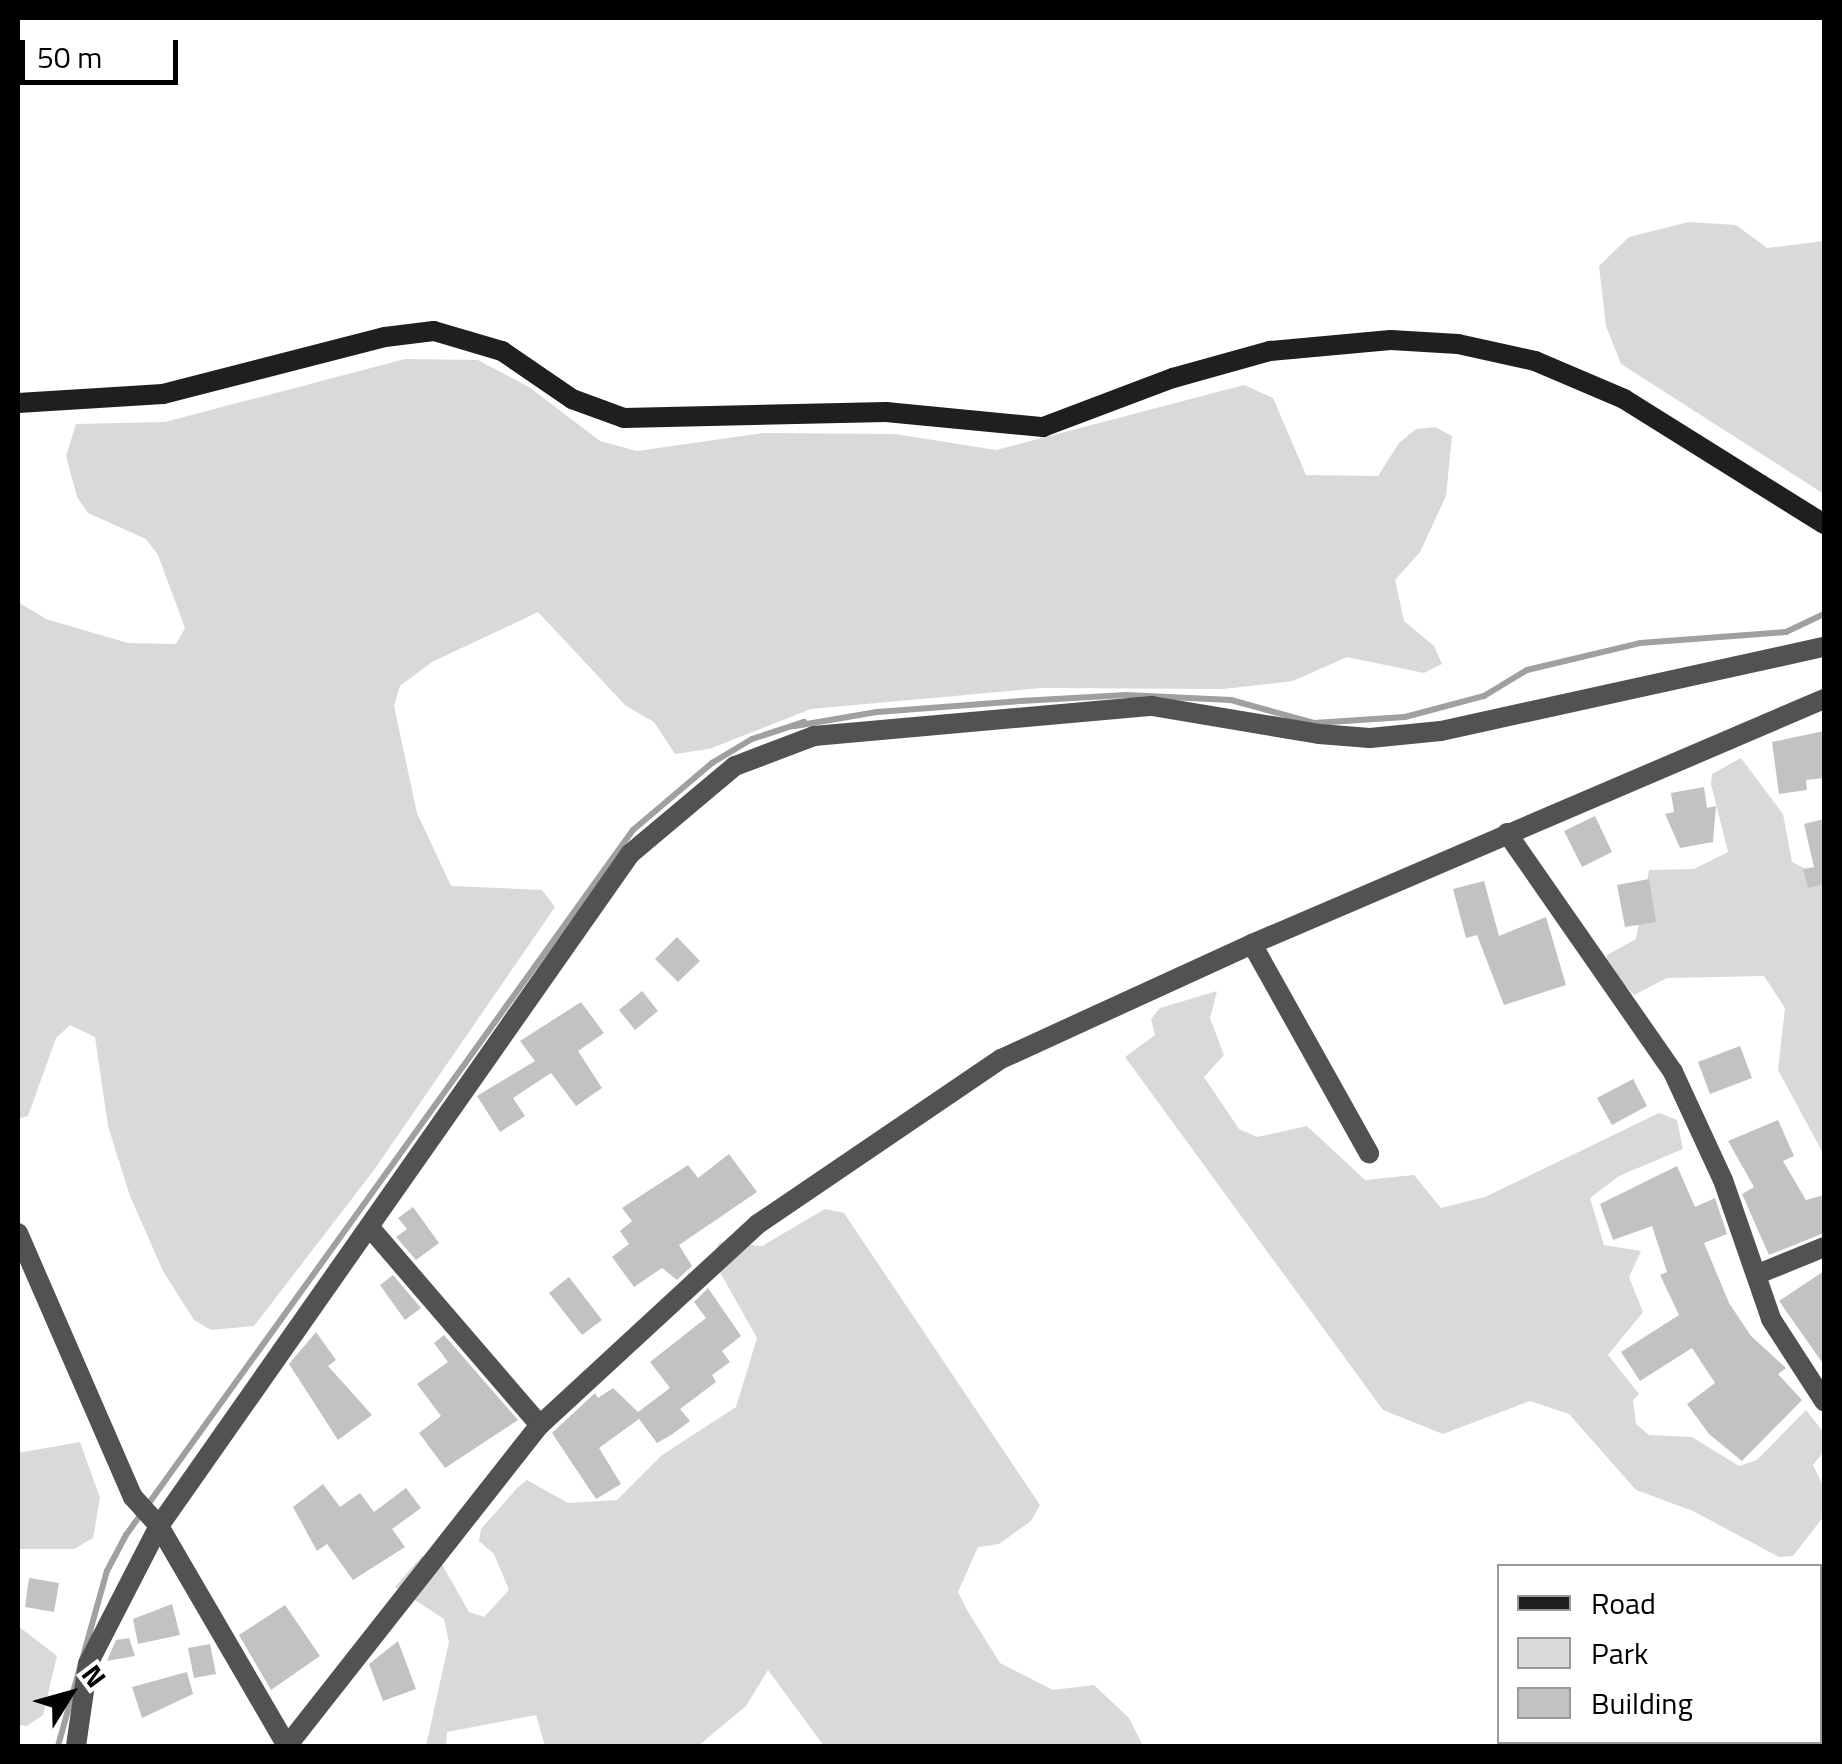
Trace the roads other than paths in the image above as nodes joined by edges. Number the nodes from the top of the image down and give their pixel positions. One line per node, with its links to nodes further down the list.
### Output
1 (18, 403): 2 (main road)
2 (1824, 524)
3 (1824, 647): 8 (street)
4 (1824, 699): 5 (street)
5 (1507, 833): 6 (street); 11 (street)
6 (1252, 944): 7 (street); 13 (street)
7 (1369, 1154)
8 (372, 1230): 13 (street); 14 (street)
9 (18, 1233): 14 (street)
10 (1824, 1247): 11 (street)
11 (1758, 1274): 12 (street)
12 (1824, 1400)
13 (540, 1425): 16 (street)
14 (155, 1523): 15 (street); 16 (street)
15 (76, 1746)
16 (287, 1746)

